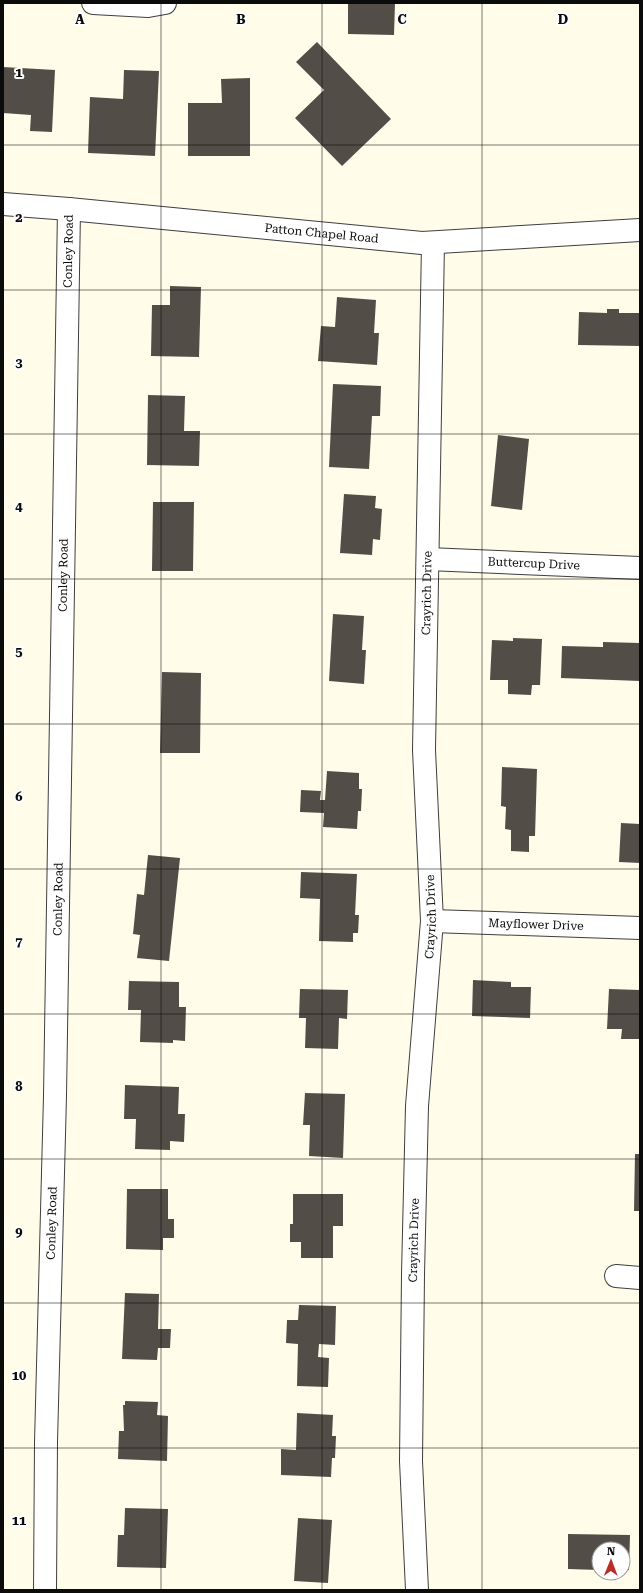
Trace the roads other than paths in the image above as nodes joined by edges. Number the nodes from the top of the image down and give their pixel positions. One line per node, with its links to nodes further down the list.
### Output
1 (93, 3): 2 (street)
2 (165, 3)
3 (3, 204): 4 (street, Patton Chapel Road)
4 (69, 209): 6 (street, Patton Chapel Road); 13 (street, Conley Road)
5 (640, 230): 6 (street, Patton Chapel Road)
6 (433, 243): 7 (street, Crayrich Drive)
7 (428, 559): 8 (street, Buttercup Drive); 9 (street, Crayrich Drive)
8 (640, 568)
9 (432, 921): 10 (street, Mayflower Drive); 14 (street, Crayrich Drive)
10 (640, 928)
11 (616, 1276): 12 (street)
12 (640, 1278)
13 (45, 1590)
14 (417, 1590)

